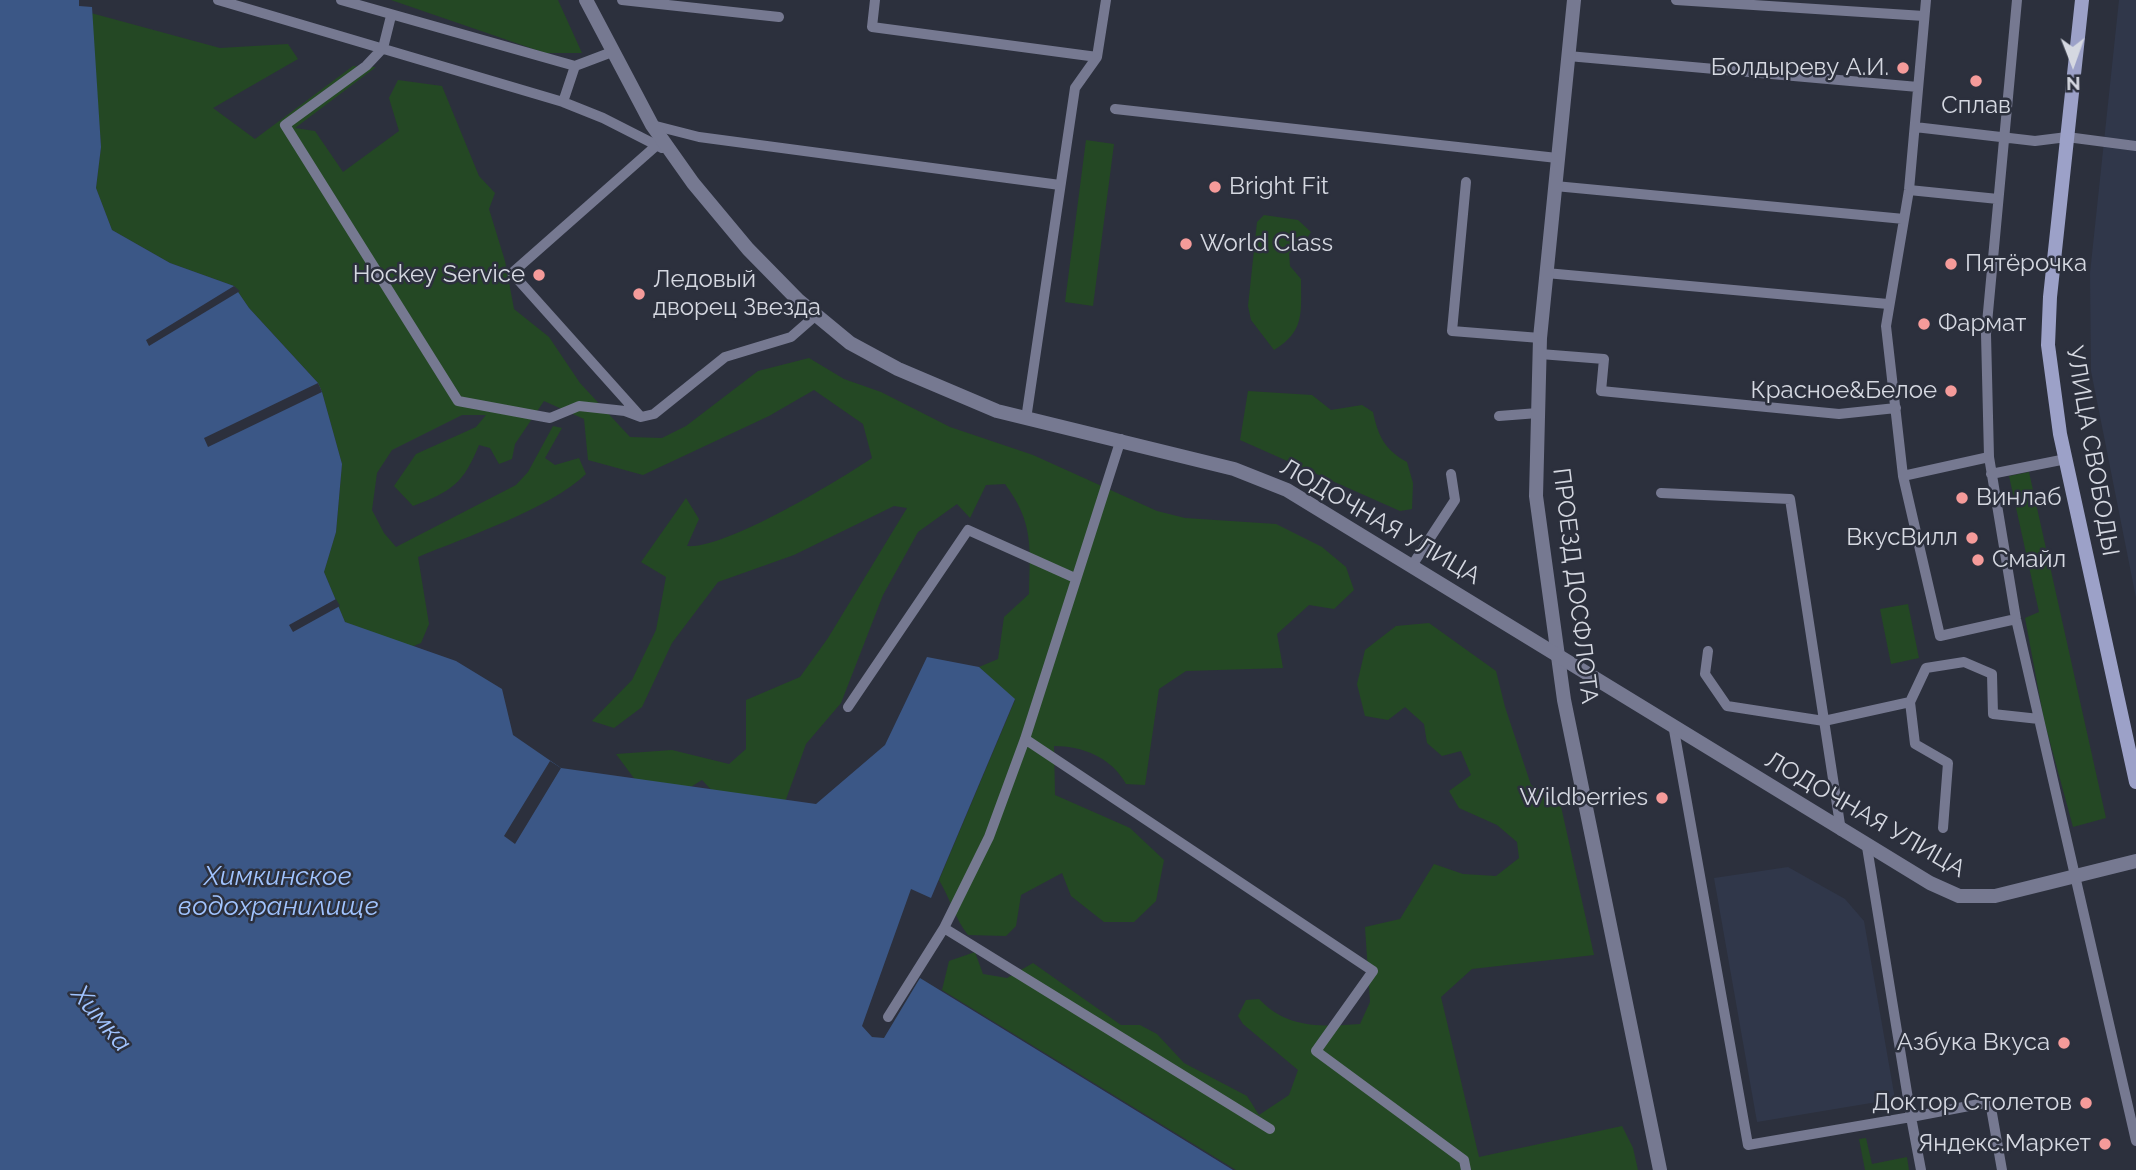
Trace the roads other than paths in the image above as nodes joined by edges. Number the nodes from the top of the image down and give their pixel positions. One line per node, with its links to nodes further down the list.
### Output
1 (218, 0): 15 (lane)
2 (341, 0): 12 (lane)
3 (586, 0): 16 (street, ЛОДОЧНАЯ УЛИЦА)
4 (622, 0): 14 (lane)
5 (875, 0): 18 (lane)
6 (1106, 0): 18 (lane)
7 (1574, 0): 17 (street, ПРОЕЗД ДОСФЛОТА)
8 (1676, 0): 13 (lane)
9 (1926, 0): 13 (lane)
10 (2017, 0): 25 (lane)
11 (2082, 0): 26 (main road, УЛИЦА СВОБОДЫ)
12 (391, 16): 15 (lane); 19 (lane)
13 (1924, 16): 20 (lane)
14 (779, 18)
15 (383, 48): 21 (lane); 45 (lane)
16 (612, 52): 19 (lane); 23 (street, ЛОДОЧНАЯ УЛИЦА)
17 (1568, 56): 20 (lane); 30 (street, ПРОЕЗД ДОСФЛОТА)
18 (1097, 57): 32 (lane)
19 (575, 66): 21 (lane)
20 (1918, 87): 24 (lane)
21 (563, 103): 27 (lane)
22 (1115, 109): 30 (lane)
23 (652, 125): 29 (street, ЛОДОЧНАЯ УЛИЦА); 32 (lane)
24 (1915, 127): 25 (lane); 34 (lane)
25 (2004, 137): 26 (lane); 35 (lane)
26 (2067, 137): 28 (lane); 49 (main road, УЛИЦА СВОБОДЫ)
27 (657, 145): 29 (lane); 45 (lane)
28 (2136, 146)
29 (672, 153): 39 (street, ЛОДОЧНАЯ УЛИЦА)
30 (1557, 158): 33 (street, ПРОЕЗД ДОСФЛОТА)
31 (1466, 182): 40 (lane)
32 (1060, 185): 46 (lane)
33 (1555, 186): 36 (lane); 37 (street, ПРОЕЗД ДОСФЛОТА)
34 (1909, 190): 35 (lane); 36 (lane)
35 (1998, 199): 48 (lane)
36 (1904, 219): 38 (lane)
37 (1546, 273): 38 (lane); 40 (street, ПРОЕЗД ДОСФЛОТА)
38 (1888, 304): 42 (lane)
39 (816, 316): 45 (lane); 46 (street, ЛОДОЧНАЯ УЛИЦА)
40 (1541, 338): 41 (street, ПРОЕЗД ДОСФЛОТА)
41 (1540, 354): 42 (lane); 43 (street, ПРОЕЗД ДОСФЛОТА)
42 (1896, 408): 52 (lane)
43 (1538, 413): 44 (lane); 58 (street, ПРОЕЗД ДОСФЛОТА)
44 (1499, 416)
45 (641, 417)
46 (1026, 419): 47 (street, ЛОДОЧНАЯ УЛИЦА)
47 (1121, 439): 54 (street, ЛОДОЧНАЯ УЛИЦА); 55 (lane)
48 (1989, 457): 51 (lane); 52 (lane)
49 (2066, 459): 51 (lane); 65 (main road, УЛИЦА СВОБОДЫ)
50 (1451, 474): 54 (lane)
51 (1991, 474): 56 (lane)
52 (1903, 476): 56 (lane)
53 (1661, 493): 62 (lane)
54 (1413, 564): 58 (street, ЛОДОЧНАЯ УЛИЦА)
55 (1075, 578): 60 (lane); 64 (lane)
56 (2016, 619): 61 (lane)
57 (1707, 651): 62 (lane)
58 (1557, 653): 63 (street, ЛОДОЧНАЯ УЛИЦА); 77 (street, ПРОЕЗД ДОСФЛОТА)
59 (1910, 702): 61 (lane); 62 (lane); 66 (lane)
60 (848, 707)
61 (2039, 719): 70 (lane)
62 (1824, 721): 67 (lane)
63 (1674, 730): 67 (street, ЛОДОЧНАЯ УЛИЦА); 73 (lane)
64 (1025, 739): 71 (lane); 76 (lane)
65 (2136, 782)
66 (1942, 828)
67 (1841, 832): 68 (street, ЛОДОЧНАЯ УЛИЦА)
68 (1867, 847): 70 (street, ЛОДОЧНАЯ УЛИЦА); 73 (lane)
69 (2136, 862): 70 (street, ЛОДОЧНАЯ УЛИЦА)
70 (2078, 878): 75 (lane)
71 (944, 928): 72 (lane); 74 (lane)
72 (888, 1017)
73 (1911, 1117): 78 (lane); 79 (lane)
74 (1270, 1129)
75 (2136, 1141)
76 (1466, 1170)
77 (1660, 1170)
78 (1921, 1170)
79 (2002, 1170)

